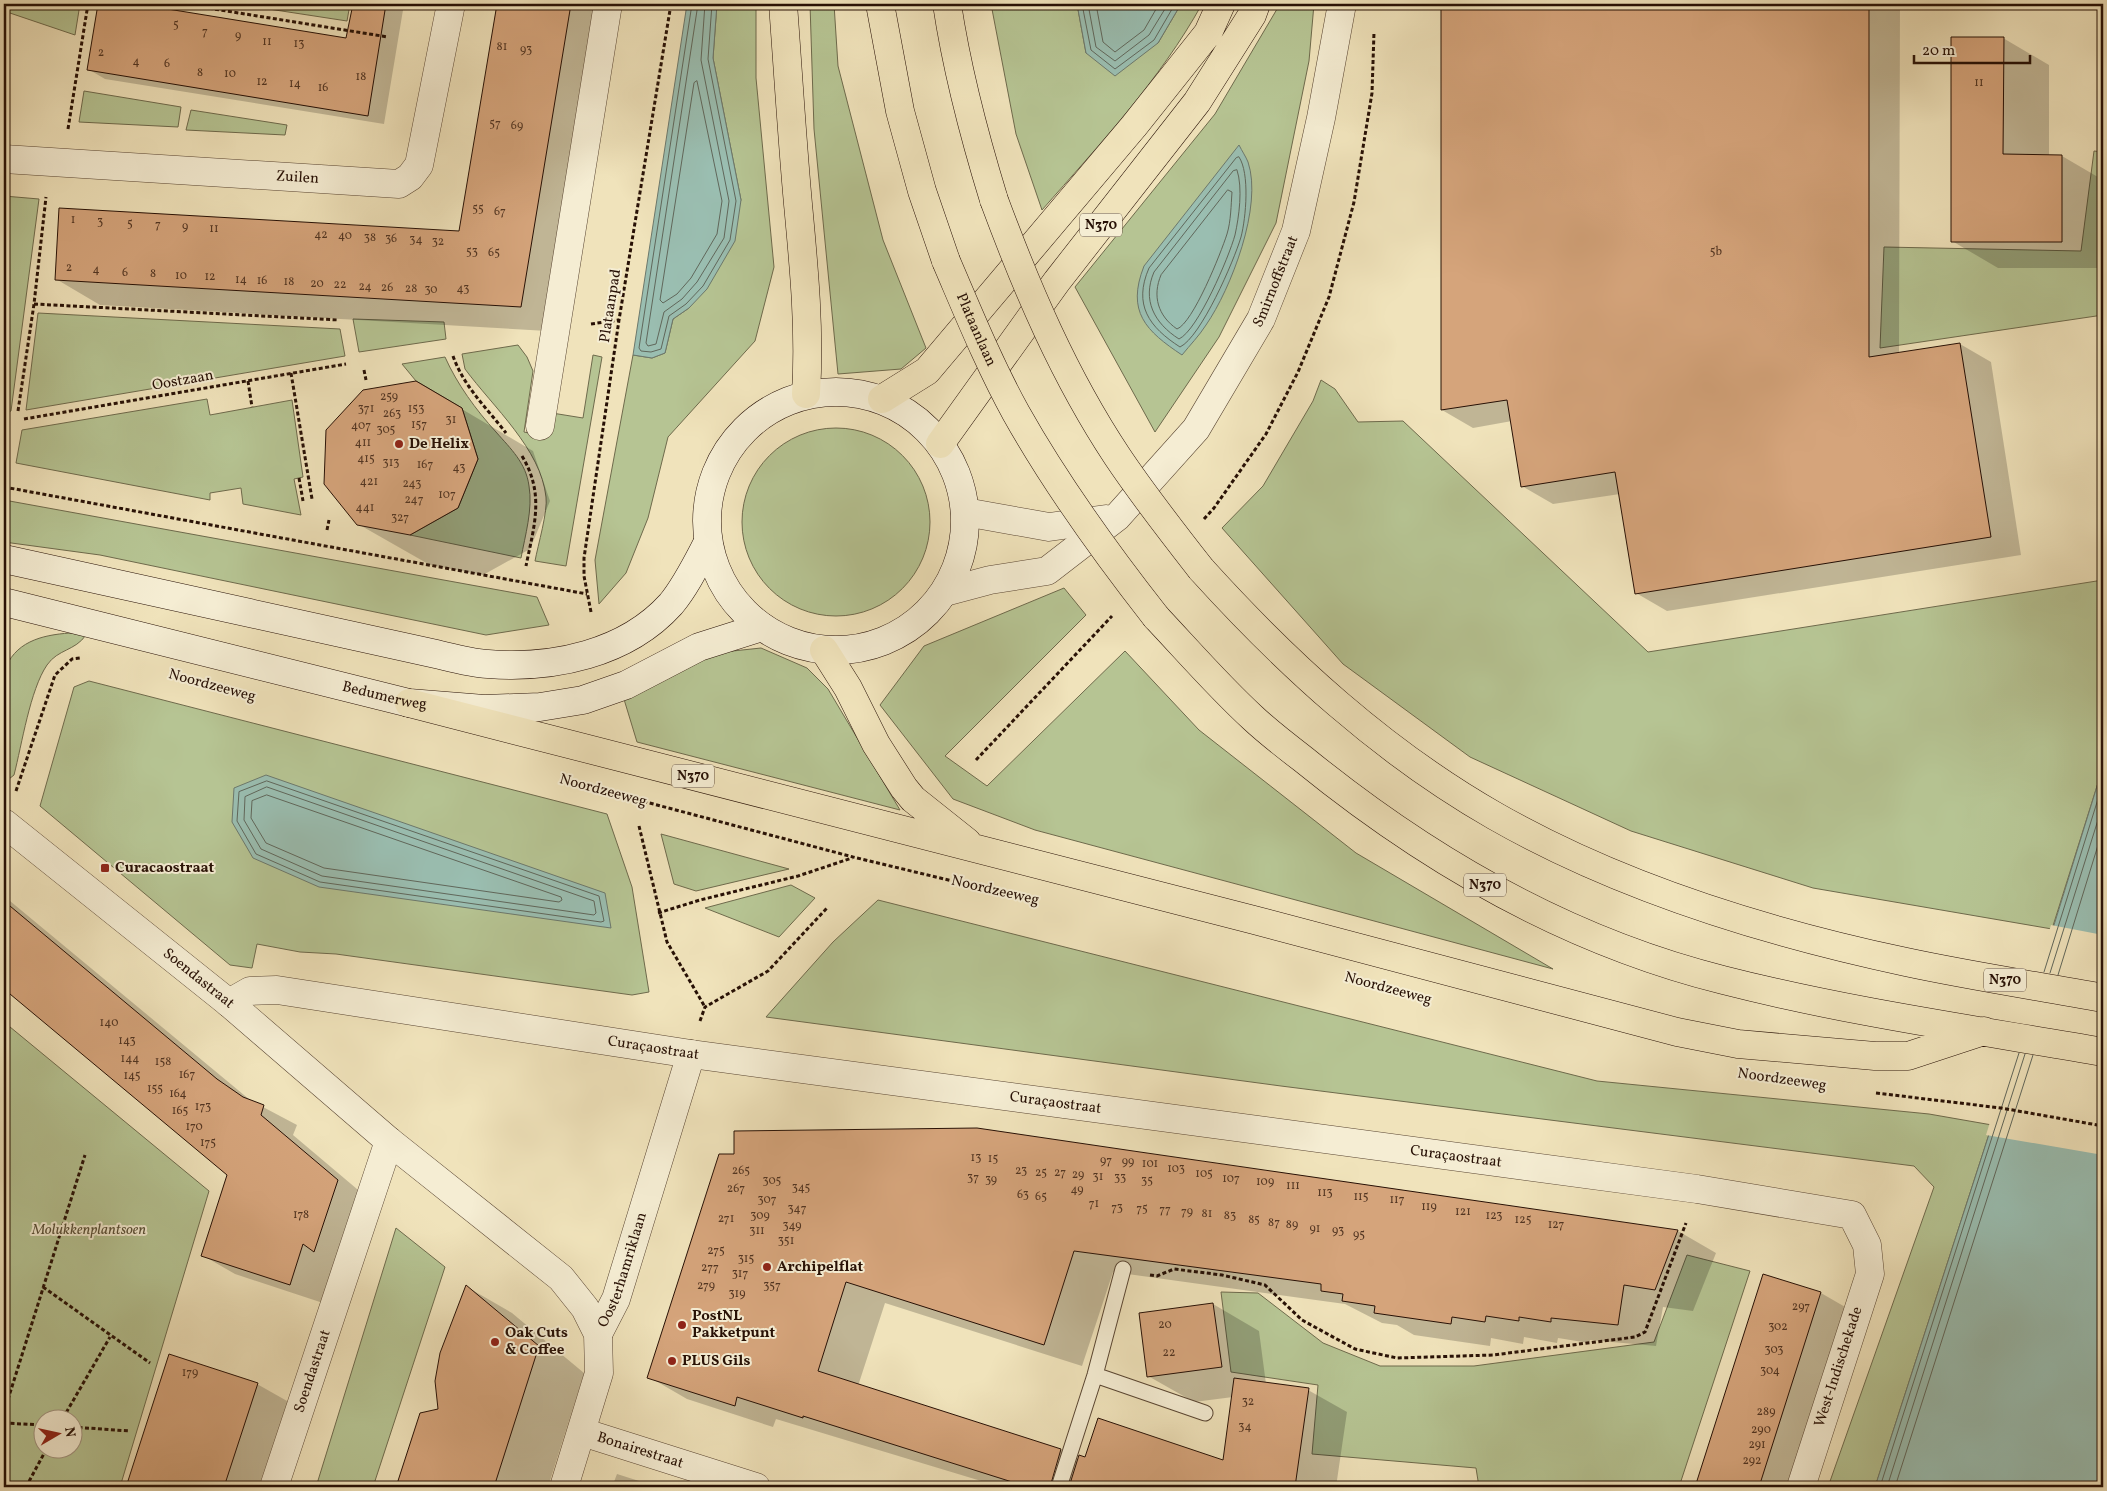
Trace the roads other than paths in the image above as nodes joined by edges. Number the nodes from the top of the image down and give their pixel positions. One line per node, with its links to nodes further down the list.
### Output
1 (452, 4): 9 (street, Zuilen)
2 (608, 4): 12 (street)
3 (783, 4): 10 (highway)
4 (880, 4): 27 (highway, Plataanlaan / N370, bridge)
5 (947, 4): 25 (highway, N370, bridge)
6 (1221, 4): 11 (highway, N370)
7 (1256, 4): 13 (highway, N370)
8 (1342, 4): 15 (street, Smirnoffstraat)
9 (4, 159)
10 (806, 394): 11 (street); 16 (street)
11 (882, 399): 13 (street)
12 (540, 426)
13 (940, 444): 14 (street)
14 (965, 512): 15 (street); 18 (street)
15 (1117, 517): 18 (street, Smirnoffstraat)
16 (708, 542): 17 (street); 20 (street)
17 (4, 559)
18 (945, 592): 21 (street)
19 (4, 602): 22 (street, Bedumerweg)
20 (762, 627): 21 (street); 22 (street, Bedumerweg)
21 (824, 650): 24 (highway, N370)
22 (409, 703): 24 (highway, N370)
23 (4, 823): 26 (street, Soendastraat)
24 (977, 849): 27 (highway, N370)
25 (2103, 998)
26 (229, 1003): 29 (street, Curaçaostraat); 30 (street, Soendastraat)
27 (1984, 1031): 28 (highway, N370)
28 (2103, 1052)
29 (690, 1054): 31 (street, Curaçaostraat); 33 (street, Oosterhamriklaan)
30 (389, 1141): 33 (street, Soendastraat); 37 (street, Soendastraat)
31 (1867, 1245): 41 (street, West-Indischekade)
32 (1123, 1269): 34 (lane)
33 (598, 1334): 36 (street, Oosterhamriklaan)
34 (1095, 1375): 35 (lane); 40 (lane)
35 (1205, 1413)
36 (582, 1432): 38 (street, Oosterhamriklaan); 39 (street, Bonairestraat)
37 (274, 1487)
38 (564, 1487)
39 (756, 1487)
40 (1059, 1487)
41 (1801, 1487)

